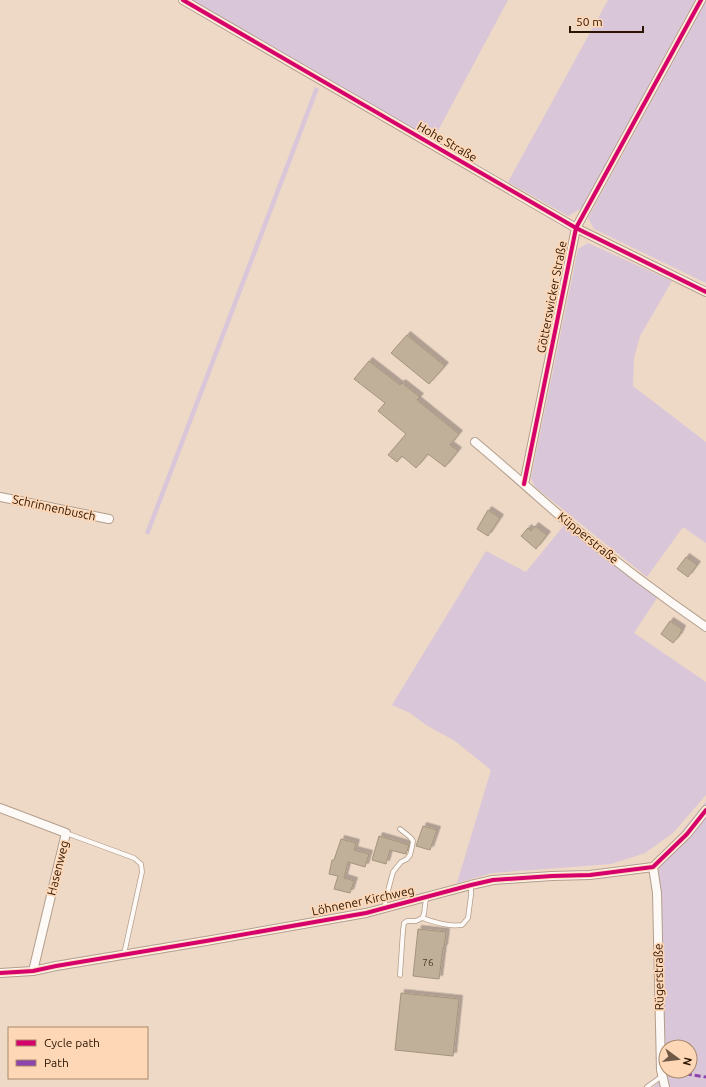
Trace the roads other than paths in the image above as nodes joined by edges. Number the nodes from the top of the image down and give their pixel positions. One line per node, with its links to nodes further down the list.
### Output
1 (183, 0): 3 (street, Hohe Straße)
2 (701, 0): 3 (street, Götterswicker Straße)
3 (576, 228): 4 (street, Hohe Straße); 6 (street, Götterswicker Straße)
4 (706, 292)
5 (475, 442): 6 (street, Küpperstraße)
6 (524, 484): 9 (street, Küpperstraße)
7 (0, 497): 8 (street, Schrinnenbusch)
8 (109, 519)
9 (706, 627)
10 (0, 808): 13 (street, Hasenweg)
11 (706, 810): 14 (street)
12 (400, 830): 17 (lane)
13 (66, 833): 19 (lane); 20 (street, Hasenweg)
14 (653, 867): 15 (street, Löhnener Kirchweg); 23 (street, Rügerstraße)
15 (471, 885): 16 (street, Löhnener Kirchweg); 18 (lane)
16 (426, 898): 17 (street, Löhnener Kirchweg); 18 (lane)
17 (386, 908): 19 (street, Löhnener Kirchweg)
18 (422, 918): 22 (lane)
19 (124, 955): 20 (street, Löhnener Kirchweg)
20 (33, 971): 21 (street, Löhnener Kirchweg)
21 (0, 973)
22 (400, 975)
23 (660, 1039)
24 (658, 1079): 25 (lane)
25 (647, 1087)

